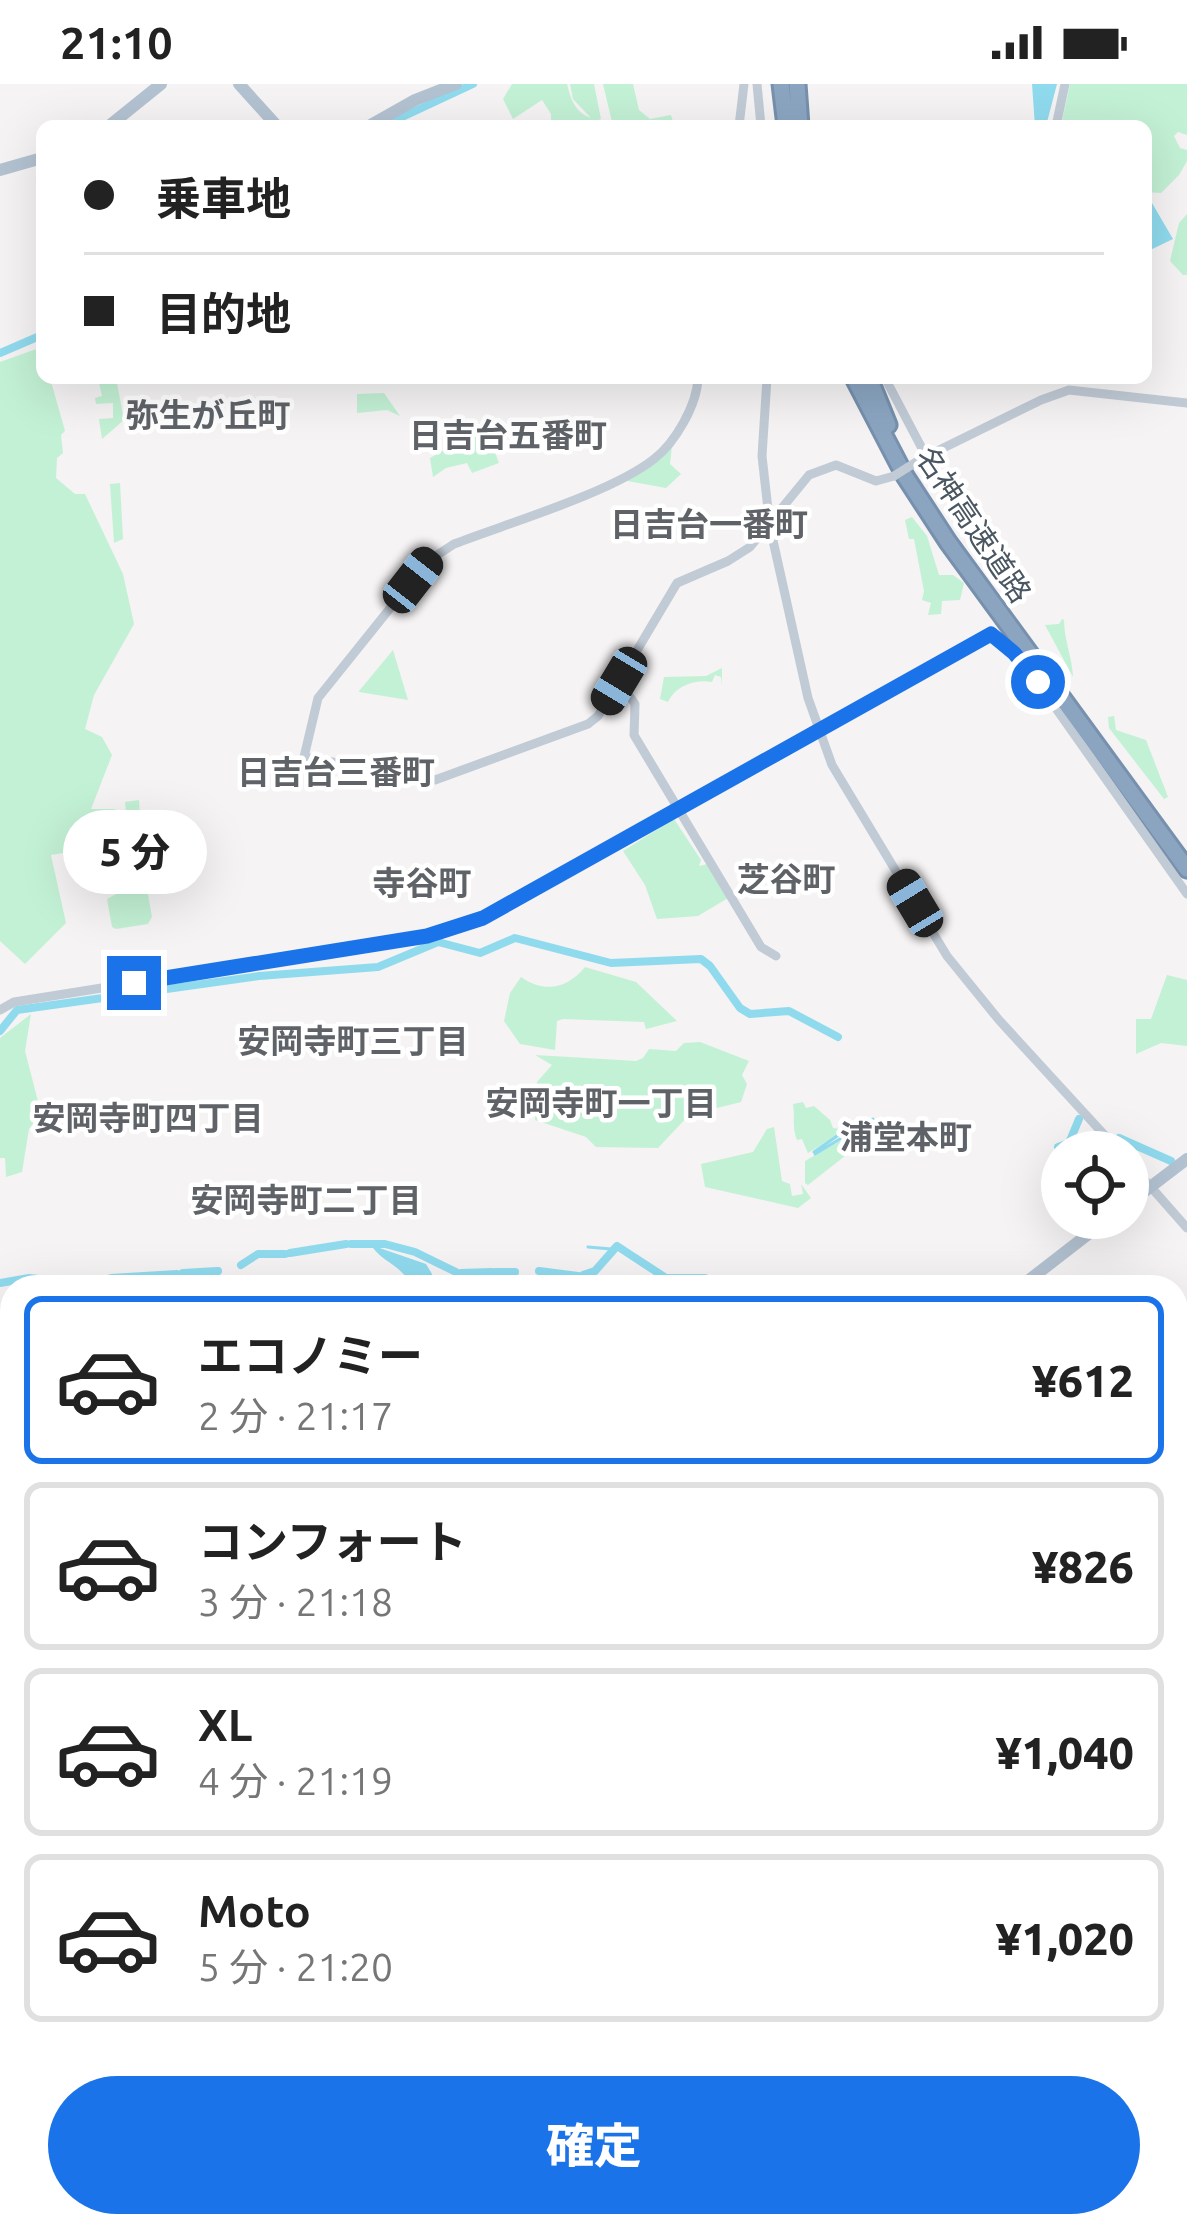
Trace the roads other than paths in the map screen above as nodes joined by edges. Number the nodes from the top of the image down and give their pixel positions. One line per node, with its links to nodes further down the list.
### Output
1 (161, 84): 9 (main road)
2 (239, 84): 10 (main road)
3 (455, 84): 11 (main road)
4 (744, 84): 12 (street)
5 (757, 84): 13 (street)
6 (784, 84): 14 (highway)
7 (802, 84): 15 (highway)
8 (1065, 84): 16 (street)
9 (117, 120)
10 (272, 120)
11 (379, 120)
12 (741, 120)
13 (760, 120)
14 (787, 120)
15 (804, 120)
16 (1057, 120)
17 (36, 160): 18 (main road)
18 (0, 170)
19 (697, 384): 28 (street)
20 (766, 384): 27 (street)
21 (857, 384): 25 (highway)
22 (869, 384): 25 (highway, 名神高速道路)
23 (888, 384): 26 (street)
24 (1187, 403): 26 (street)
25 (882, 425): 31 (highway, 名神高速道路); 32 (highway, 名神高速道路)
26 (924, 457): 27 (street, bridge)
27 (770, 527): 28 (street); 29 (street)
28 (619, 681): 30 (street)
29 (817, 729): 30 (street); 33 (street); 36 (street)
30 (677, 809): 34 (street); 35 (street)
31 (1187, 851)
32 (1187, 868)
33 (1187, 894)
34 (776, 956)
35 (0, 1010)
36 (1101, 1131)
37 (1187, 1159): 38 (main road)
38 (1151, 1186): 39 (street)
39 (1187, 1228)
40 (1082, 1239): 41 (main road)
41 (1035, 1275)

